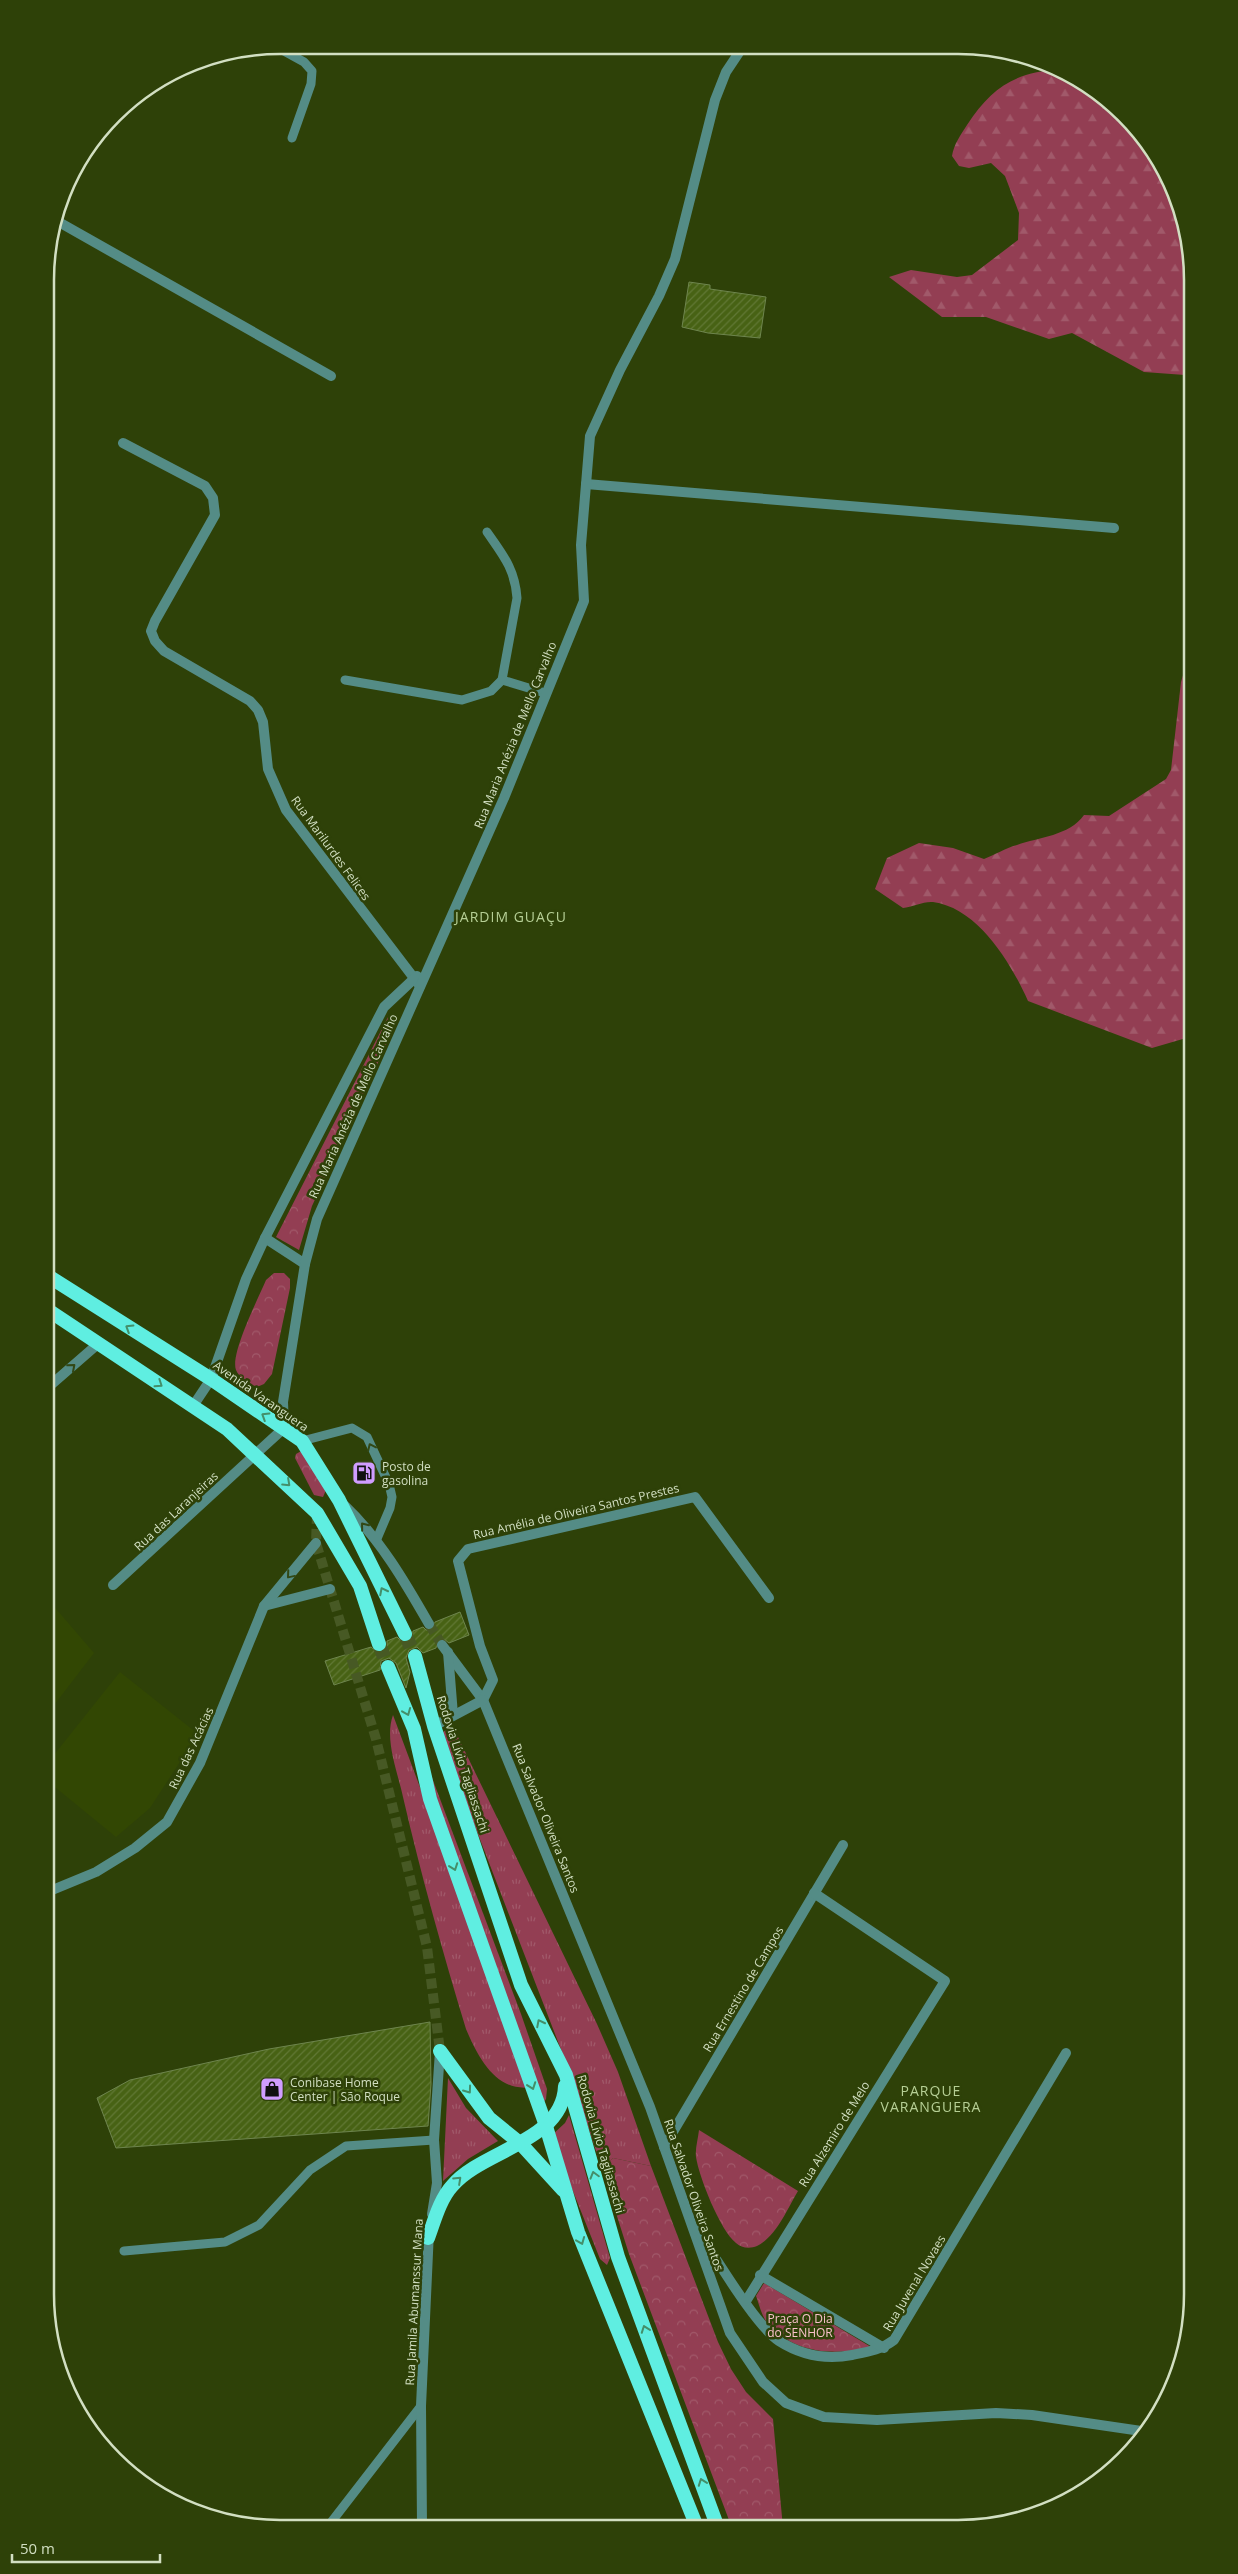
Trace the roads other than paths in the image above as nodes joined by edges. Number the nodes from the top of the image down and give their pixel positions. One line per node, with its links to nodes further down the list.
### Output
1 (290, 54): 3 (lane)
2 (738, 54): 7 (street, Rua Maria Anézia de Mello Carvalho)
3 (292, 138)
4 (61, 223): 5 (street)
5 (331, 376)
6 (123, 443): 13 (street, Rua Marilurdes Felices)
7 (586, 484): 8 (street); 12 (street, Rua Maria Anézia de Mello Carvalho)
8 (1114, 528)
9 (487, 532): 11 (lane)
10 (345, 680): 11 (lane)
11 (502, 680): 12 (lane)
12 (545, 694): 13 (street, Rua Maria Anézia de Mello Carvalho)
13 (417, 983): 14 (street); 15 (street, Rua Maria Anézia de Mello Carvalho)
14 (265, 1238): 15 (street); 19 (street)
15 (305, 1264): 22 (street, Rua Maria Anézia de Mello Carvalho)
16 (54, 1280): 19 (highway, Avenida Varanguera, one-way to 16)
17 (54, 1314): 18 (highway)
18 (99, 1343): 20 (street, one-way to 18); 21 (highway, one-way to 21)
19 (211, 1379): 21 (street); 22 (highway, Avenida Varanguera, one-way to 19)
20 (54, 1382)
21 (193, 1406): 24 (highway)
22 (284, 1428): 23 (highway, Avenida Varanguera); 24 (street, Rua das Laranjeiras)
23 (302, 1441): 25 (highway, Avenida Varanguera); 26 (lane, one-way to 23)
24 (255, 1454): 28 (street, Rua das Laranjeiras); 34 (highway, one-way to 34)
25 (339, 1500): 26 (street, one-way to 25); 33 (highway, Avenida Varanguera, one-way to 25)
26 (376, 1541): 32 (street)
27 (316, 1543): 31 (street, Rua das Acácias, one-way to 31)
28 (113, 1585)
29 (330, 1589): 31 (street)
30 (769, 1598): 37 (street, Rua Amélia de Oliveira Santos Prestes)
31 (264, 1606): 41 (street, Rua das Acácias)
32 (429, 1624)
33 (405, 1634)
34 (379, 1644)
35 (415, 1656): 39 (highway, Rodovia Lívio Tagliassachi)
36 (388, 1667): 46 (highway, one-way to 46)
37 (483, 1700): 38 (street); 38 (street, Rua Salvador Oliveira Santos); 49 (street, Rua Salvador Oliveira Santos)
38 (453, 1715): 39 (street)
39 (434, 1726): 45 (highway, Rodovia Lívio Tagliassachi, one-way to 39)
40 (842, 1844): 42 (street, Rua Ernestino de Campos)
41 (54, 1889)
42 (814, 1893): 49 (street, Rua Ernestino de Campos); 54 (street, Rua Alzemiro de Melo)
43 (440, 2051): 47 (street, Rua Jamila Abumanssur Mana); 48 (highway, one-way to 48)
44 (1066, 2053): 56 (street, Rua Juvenal Novaes)
45 (566, 2075): 46 (highway); 62 (highway, Rodovia Lívio Tagliassachi, one-way to 45)
46 (546, 2123): 48 (highway); 50 (highway)
47 (434, 2140): 52 (street, Rua Jamila Abumanssur Mana); 53 (lane)
48 (521, 2144): 50 (highway); 52 (highway, one-way to 48)
49 (664, 2147): 51 (street, Rua Salvador Oliveira Santos)
50 (564, 2191): 61 (highway, one-way to 61)
51 (688, 2217): 55 (street, Rua Juvenal Novaes); 58 (street, Rua Salvador Oliveira Santos)
52 (428, 2238): 57 (street, Rua Jamila Abumanssur Mana)
53 (124, 2251)
54 (760, 2275): 55 (street, Rua Alzemiro de Melo); 56 (street)
55 (746, 2301): 56 (street, Rua Juvenal Novaes)
56 (884, 2348)
57 (421, 2406): 59 (lane); 60 (street, Rua Jamila Abumanssur Mana)
58 (1139, 2431)
59 (333, 2520)
60 (422, 2520)
61 (694, 2520)
62 (715, 2520)

